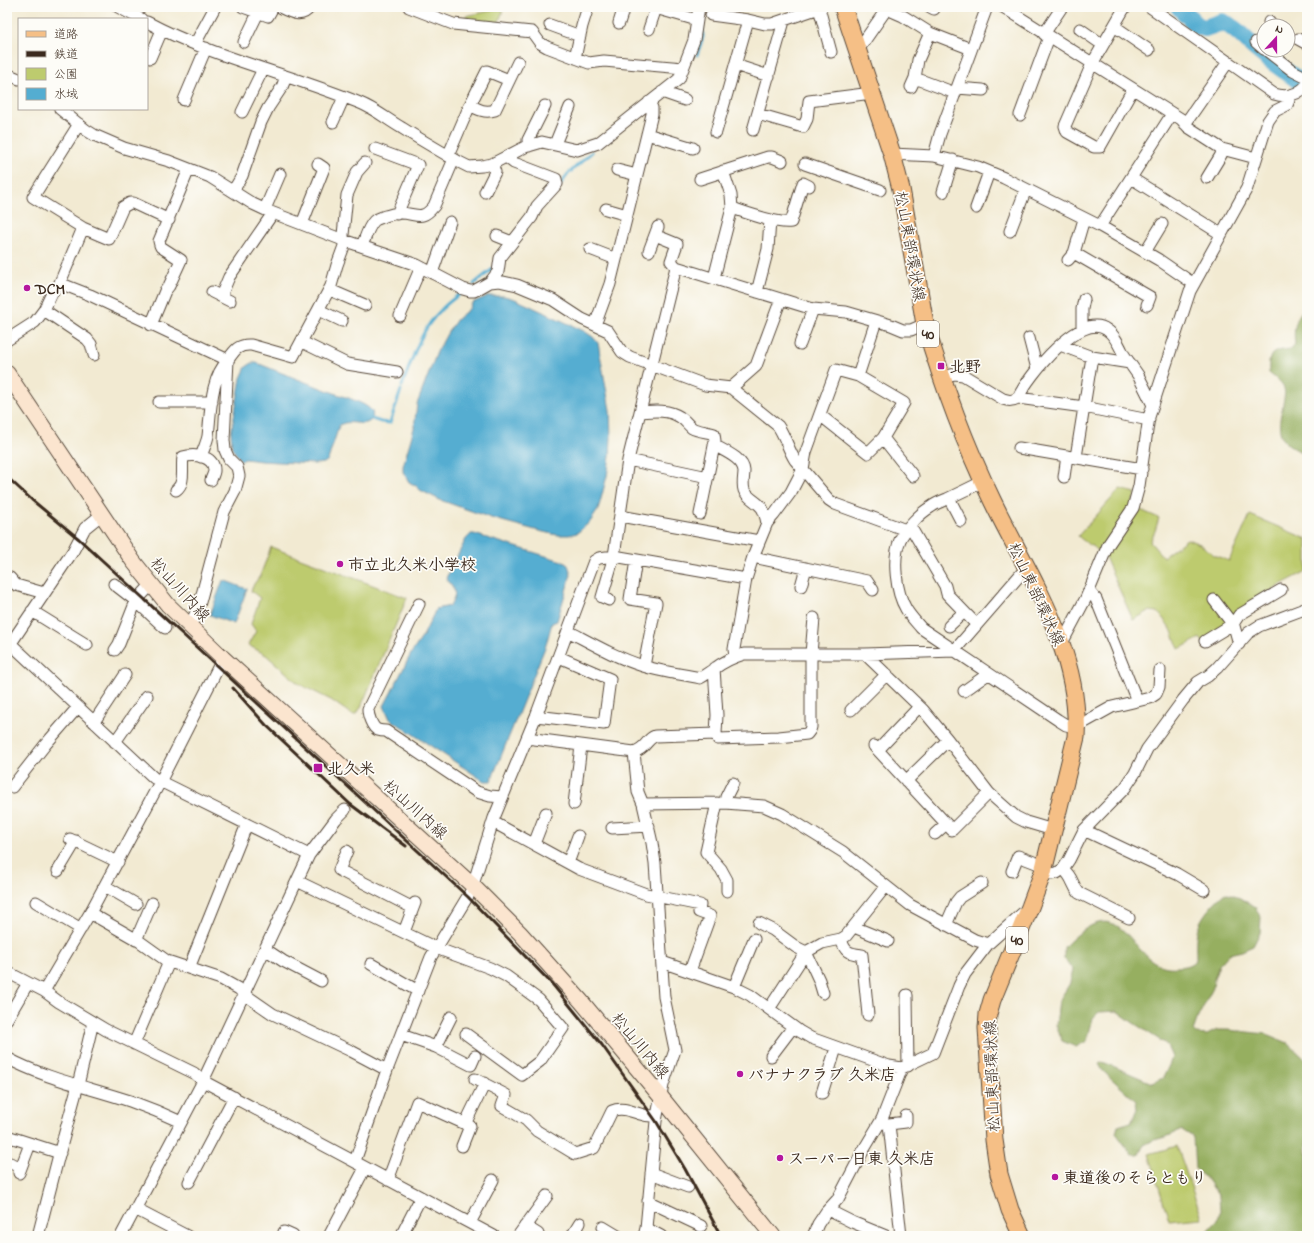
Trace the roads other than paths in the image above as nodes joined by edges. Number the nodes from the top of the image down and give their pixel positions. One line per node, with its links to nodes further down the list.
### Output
1 (118, 7): 23 (street)
2 (215, 7): 38 (street)
3 (243, 7): 21 (street)
4 (273, 7): 21 (street)
5 (280, 7): 6 (street)
6 (310, 7)
7 (409, 7): 20 (street)
8 (588, 7): 36 (street)
9 (624, 7): 28 (street)
10 (699, 7): 24 (street)
11 (820, 7): 26 (street); 44 (street)
12 (843, 7): 42 (main road, 松山東部環状線 / 40)
13 (987, 7): 41 (street)
14 (1003, 7): 35 (street)
15 (1062, 7): 35 (street)
16 (1125, 7): 30 (street)
17 (1150, 7): 49 (street)
18 (654, 8): 24 (street); 31 (street)
19 (888, 8): 34 (street); 42 (street)
20 (438, 12): 46 (street)
21 (258, 13): 37 (street)
22 (711, 15): 25 (street)
23 (139, 18)
24 (697, 20): 52 (street)
25 (748, 20): 26 (street); 51 (street)
26 (784, 20): 55 (street)
27 (148, 23): 33 (street)
28 (619, 23)
29 (550, 25): 36 (street)
30 (1114, 26): 39 (street); 43 (street)
31 (649, 29)
32 (1080, 29): 39 (street)
33 (162, 30): 38 (street); 45 (street)
34 (930, 33): 41 (street); 61 (street)
35 (1047, 35): 50 (street); 77 (street)
36 (580, 36): 46 (street)
37 (244, 42)
38 (195, 44): 40 (street)
39 (1103, 45): 50 (street)
40 (206, 48): 53 (street); 67 (street)
41 (971, 49): 61 (street)
42 (858, 50): 64 (main road, 松山東部環状線 / 40)
43 (1148, 50)
44 (831, 52)
45 (150, 58)
46 (575, 58): 52 (street)
47 (1277, 58): 59 (street)
48 (518, 62): 58 (street)
49 (1228, 62): 65 (street); 80 (street)
50 (1092, 64): 60 (street); 60 (street)
51 (735, 65): 55 (street); 82 (street)
52 (683, 68): 63 (street)
53 (263, 69): 56 (street); 73 (street)
54 (7, 74): 57 (street)
55 (769, 76): 75 (street)
56 (286, 77): 66 (street); 113 (street)
57 (18, 79)
58 (509, 80): 70 (street); 70 (street)
59 (1305, 87): 65 (street)
60 (1133, 89): 76 (street)
61 (956, 90): 62 (street); 90 (street)
62 (983, 90)
63 (662, 92): 68 (street); 69 (street)
64 (872, 93): 75 (street); 89 (main road, 松山東部環状線 / 40)
65 (1290, 95): 93 (street)
66 (344, 97): 78 (street); 91 (street)
67 (184, 100)
68 (685, 100)
69 (649, 102): 83 (street); 84 (street)
70 (470, 105): 91 (street)
71 (545, 106): 85 (street)
72 (570, 107): 84 (street)
73 (242, 112)
74 (72, 113): 79 (street)
75 (758, 114): 81 (street)
76 (1172, 114): 80 (street); 106 (street)
77 (1019, 115)
78 (333, 122)
79 (79, 124): 100 (street); 130 (street)
80 (1185, 124): 88 (street)
81 (753, 130)
82 (716, 132)
83 (647, 134): 86 (street); 105 (street)
84 (555, 144): 85 (street)
85 (529, 146): 92 (street)
86 (693, 148)
87 (375, 149): 121 (street)
88 (1222, 149): 93 (street); 107 (street)
89 (892, 154): 90 (street); 109 (main road, 松山東部環状線 / 40)
90 (934, 156): 94 (street)
91 (451, 157): 98 (street); 121 (street)
92 (506, 157): 98 (street); 135 (street)
93 (1256, 158): 132 (street)
94 (953, 160): 103 (street); 115 (street)
95 (782, 161): 102 (street)
96 (365, 163): 134 (street)
97 (318, 164): 127 (street)
98 (492, 164): 114 (street)
99 (805, 164): 112 (street)
100 (189, 169): 113 (street); 124 (street)
101 (618, 170): 105 (street)
102 (723, 171): 108 (street); 117 (street)
103 (990, 172): 111 (street); 118 (street)
104 (280, 174): 120 (street)
105 (637, 175): 122 (street)
106 (1131, 178): 129 (street); 132 (street)
107 (1207, 178)
108 (700, 179)
109 (900, 185): 112 (street); 161 (main road, 松山東部環状線 / 40)
110 (809, 186): 125 (street)
111 (1026, 189): 123 (street); 131 (street)
112 (880, 190): 116 (street)
113 (233, 191): 120 (street)
114 (485, 192)
115 (944, 192)
116 (868, 193)
117 (732, 208): 125 (street); 144 (street)
118 (976, 208)
119 (606, 209): 122 (street)
120 (269, 211): 127 (street); 150 (street)
121 (397, 214): 136 (street)
122 (627, 215): 140 (street)
123 (1084, 218): 129 (street); 154 (street)
124 (168, 220): 130 (street); 162 (street)
125 (770, 220): 149 (street)
126 (450, 222): 143 (street)
127 (302, 224): 134 (street)
128 (1162, 224): 139 (street)
129 (1100, 226): 139 (street)
130 (83, 228): 146 (street)
131 (1010, 231)
132 (1221, 234): 147 (street)
133 (497, 236): 135 (street)
134 (343, 240): 136 (street); 148 (street)
135 (512, 242): 145 (street)
136 (362, 246): 141 (street)
137 (590, 248): 140 (street)
138 (649, 251): 142 (street)
139 (1145, 252): 147 (street)
140 (616, 259): 163 (street)
141 (421, 267): 143 (street); 158 (street)
142 (676, 267): 144 (street); 174 (street)
143 (432, 273): 145 (street)
144 (714, 278): 149 (street)
145 (490, 282): 163 (street)
146 (59, 284): 156 (street); 162 (street)
147 (1194, 284): 184 (street)
148 (330, 290): 153 (street); 157 (street)
149 (757, 292): 151 (street)
150 (221, 297)
151 (781, 299): 155 (street); 180 (street)
152 (1084, 299): 164 (street)
153 (365, 305)
154 (1147, 305)
155 (813, 308): 160 (street); 168 (street)
156 (44, 310): 166 (street); 170 (street)
157 (319, 310): 159 (street); 167 (street)
158 (400, 316)
159 (342, 321)
160 (876, 321): 161 (street); 178 (street)
161 (925, 324): 179 (main road, 松山東部環状線 / 40)
162 (151, 325): 172 (street)
163 (595, 325): 174 (street)
164 (1082, 330): 169 (street); 173 (street)
165 (1029, 338): 175 (street)
166 (7, 340)
167 (302, 342): 172 (street); 176 (street)
168 (800, 344)
169 (1060, 345): 171 (street); 175 (street)
170 (94, 355)
171 (1092, 357): 173 (street); 185 (street)
172 (228, 360): 183 (street); 236 (street)
173 (1130, 363): 184 (street)
174 (651, 365): 180 (street); 186 (street)
175 (1037, 369): 181 (street)
176 (397, 372)
177 (7, 373): 205 (main road, 松山川内線)
178 (858, 376): 187 (street); 189 (street)
179 (942, 377): 181 (street); 201 (main road, 松山東部環状線 / 40)
180 (731, 388): 195 (street)
181 (1018, 398): 185 (street)
182 (159, 402): 183 (street)
183 (212, 402): 192 (street)
184 (1153, 405): 188 (street)
185 (1084, 407): 188 (street); 193 (street)
186 (640, 412): 190 (street); 194 (street)
187 (820, 415): 189 (street); 195 (street)
188 (1149, 420): 196 (street)
189 (883, 438): 197 (street)
190 (714, 445): 198 (street); 208 (street)
191 (1019, 448): 193 (street)
192 (201, 457): 200 (street); 202 (street)
193 (1072, 457): 196 (street); 199 (street)
194 (628, 460): 198 (street); 206 (street)
195 (803, 469): 208 (street); 209 (street)
196 (1142, 469): 223 (street)
197 (913, 476)
198 (708, 477): 204 (street)
199 (1064, 477)
200 (211, 480)
201 (984, 481): 203 (street); 214 (main road, 松山東部環状線 / 40)
202 (176, 490)
203 (949, 498): 207 (street); 209 (street)
204 (700, 514)
205 (101, 515): 219 (main road, 松山川内線); 224 (street)
206 (620, 516): 210 (street); 211 (street)
207 (961, 521)
208 (766, 523): 210 (street)
209 (908, 528): 231 (street); 245 (street)
210 (759, 541): 212 (street)
211 (614, 556): 213 (street); 225 (street); 238 (street)
212 (753, 557): 215 (street); 217 (street)
213 (636, 560): 217 (street); 251 (street)
214 (1026, 567): 233 (street); 242 (main road, 松山東部環状線 / 40)
215 (806, 568): 220 (street); 221 (street)
216 (7, 577): 224 (street)
217 (746, 580): 249 (street)
218 (114, 584): 227 (street)
219 (151, 584): 227 (street); 236 (main road, 松山川内線)
220 (801, 586)
221 (873, 590)
222 (1281, 590): 234 (street)
223 (1089, 591): 242 (street); 259 (street)
224 (44, 593): 230 (street)
225 (609, 600)
226 (1214, 600): 234 (street)
227 (136, 601): 237 (street); 244 (street)
228 (419, 604): 277 (street)
229 (1307, 608): 241 (street)
230 (32, 611): 240 (street); 243 (street)
231 (964, 612): 233 (street); 235 (street)
232 (814, 618): 246 (street)
233 (976, 624): 245 (street)
234 (1233, 624): 239 (street); 241 (street)
235 (949, 626)
236 (190, 627): 250 (main road, 松山川内線)
237 (165, 628)
238 (568, 631): 248 (street); 251 (street)
239 (1205, 641)
240 (87, 644)
241 (1239, 644): 289 (street)
242 (1062, 645): 265 (main road, 松山東部環状線 / 40)
243 (8, 646): 260 (street)
244 (115, 650)
245 (954, 651): 247 (street); 255 (street)
246 (811, 654): 247 (street); 249 (street); 266 (street)
247 (865, 654): 254 (street)
248 (559, 657): 263 (street); 263 (street)
249 (735, 657): 252 (street)
250 (223, 658): 273 (street); 303 (main road, 松山川内線)
251 (644, 666): 252 (street)
252 (714, 668): 266 (street)
253 (1160, 670): 259 (street)
254 (887, 674): 261 (street); 262 (street)
255 (988, 674): 257 (street); 265 (street)
256 (125, 675): 264 (street)
257 (964, 691)
258 (147, 696): 269 (street)
259 (1137, 701): 265 (street)
260 (78, 707): 264 (street); 275 (street)
261 (919, 707): 268 (street); 272 (street)
262 (851, 710)
263 (536, 716): 267 (street)
264 (94, 722): 269 (street)
265 (1076, 727): 288 (main road, 松山東部環状線 / 40)
266 (716, 734): 271 (street)
267 (527, 738): 270 (street); 277 (street)
268 (948, 740): 272 (street); 276 (street)
269 (116, 742): 273 (street)
270 (581, 746): 271 (street); 279 (street)
271 (634, 752): 280 (street)
272 (906, 781): 285 (street)
273 (160, 782): 284 (street); 295 (street)
274 (733, 783): 278 (street)
275 (12, 787)
276 (989, 793): 285 (street); 288 (street)
277 (502, 797): 283 (street)
278 (721, 803): 280 (street); 305 (street); 307 (street)
279 (574, 804)
280 (643, 804): 286 (street)
281 (345, 810): 294 (street)
282 (546, 813): 292 (street)
283 (493, 822): 292 (street); 303 (street)
284 (247, 824): 294 (street); 331 (street)
285 (946, 824): 290 (street)
286 (649, 826): 287 (street); 308 (street)
287 (612, 828)
288 (1053, 830): 297 (main road, 松山東部環状線 / 40)
289 (1084, 830): 298 (street); 306 (street)
290 (935, 834)
291 (578, 836): 296 (street)
292 (534, 844): 296 (street)
293 (347, 852): 319 (street)
294 (309, 855): 301 (street)
295 (118, 862): 299 (street); 304 (street)
296 (568, 863): 308 (street)
297 (1043, 869): 298 (street); 300 (street); 312 (main road, 松山東部環状線 / 40)
298 (1063, 869): 314 (street)
299 (58, 871)
300 (1012, 871)
301 (297, 881): 319 (street); 326 (street)
302 (982, 883): 316 (street)
303 (472, 885): 325 (street); 361 (main road, 松山川内線)
304 (105, 886): 311 (street); 313 (street)
305 (886, 886): 316 (street); 317 (street)
306 (1204, 890)
307 (727, 891)
308 (658, 897): 329 (street); 332 (street)
309 (36, 902): 318 (street)
310 (152, 903): 322 (street)
311 (136, 904)
312 (1030, 907): 324 (street); 406 (main road, 松山東部環状線 / 40)
313 (90, 913): 318 (street); 322 (street)
314 (1129, 918)
315 (759, 923): 327 (street)
316 (946, 924): 324 (street)
317 (854, 927): 321 (street); 323 (street)
318 (81, 929): 337 (street)
319 (404, 932): 325 (street)
320 (754, 938): 336 (street)
321 (841, 939): 327 (street); 343 (street)
322 (136, 940): 328 (street)
323 (888, 941)
324 (988, 944): 356 (street)
325 (436, 948): 338 (street); 348 (street)
326 (265, 949): 334 (street); 339 (street)
327 (806, 952): 340 (street); 342 (street)
328 (169, 962): 331 (street); 350 (street)
329 (662, 962): 332 (street); 361 (street)
330 (371, 964): 338 (street)
331 (189, 968): 339 (street)
332 (690, 971): 336 (street)
333 (7, 972): 335 (street)
334 (321, 981)
335 (28, 983): 337 (street); 345 (street)
336 (734, 987): 342 (street)
337 (44, 991): 346 (street)
338 (418, 991): 349 (street)
339 (244, 994): 357 (street); 358 (street)
340 (823, 994)
341 (907, 995): 356 (street)
342 (769, 1009): 347 (street)
343 (868, 1015)
344 (451, 1017): 351 (street)
345 (7, 1019)
346 (93, 1022): 350 (street); 359 (street)
347 (793, 1027): 352 (street); 354 (street)
348 (466, 1034)
349 (401, 1035): 351 (street); 357 (street)
350 (134, 1044): 358 (street)
351 (436, 1047): 353 (street)
352 (836, 1048): 356 (street); 360 (street)
353 (475, 1056)
354 (771, 1056)
355 (7, 1058): 359 (street)
356 (905, 1067): 366 (street)
357 (387, 1070): 372 (street)
358 (203, 1081): 362 (street); 365 (street)
359 (78, 1086): 365 (street); 371 (street)
360 (822, 1093)
361 (661, 1096): 363 (street); 402 (main road, 松山川内線)
362 (234, 1097): 372 (street); 378 (street)
363 (658, 1115): 367 (street); 375 (street)
364 (906, 1116): 366 (street)
365 (181, 1122): 383 (street)
366 (884, 1123): 384 (street); 405 (street)
367 (465, 1124): 370 (street); 376 (street)
368 (7, 1136): 369 (street)
369 (30, 1144): 371 (street); 373 (street)
370 (462, 1146)
371 (60, 1153): 392 (street)
372 (355, 1161): 374 (street)
373 (7, 1162)
374 (365, 1168): 376 (street); 395 (street)
375 (651, 1173): 379 (street); 382 (street)
376 (388, 1180): 381 (street)
377 (493, 1180): 385 (street)
378 (190, 1182)
379 (688, 1187)
380 (547, 1196): 387 (street)
381 (421, 1197): 385 (street); 396 (street)
382 (648, 1201): 388 (street); 390 (street)
383 (135, 1209): 393 (street); 394 (street)
384 (828, 1210): 403 (street); 404 (street)
385 (470, 1223): 397 (street)
386 (580, 1223): 399 (street)
387 (525, 1226): 391 (street); 398 (street)
388 (701, 1226)
389 (603, 1227): 400 (street)
390 (645, 1232): 401 (street)
391 (538, 1234)
392 (38, 1236)
393 (121, 1236)
394 (187, 1236)
395 (329, 1236)
396 (401, 1236)
397 (494, 1236)
398 (518, 1236)
399 (572, 1236)
400 (618, 1236)
401 (661, 1236)
402 (774, 1236)
403 (813, 1236)
404 (886, 1236)
405 (901, 1236)
406 (1022, 1236)

